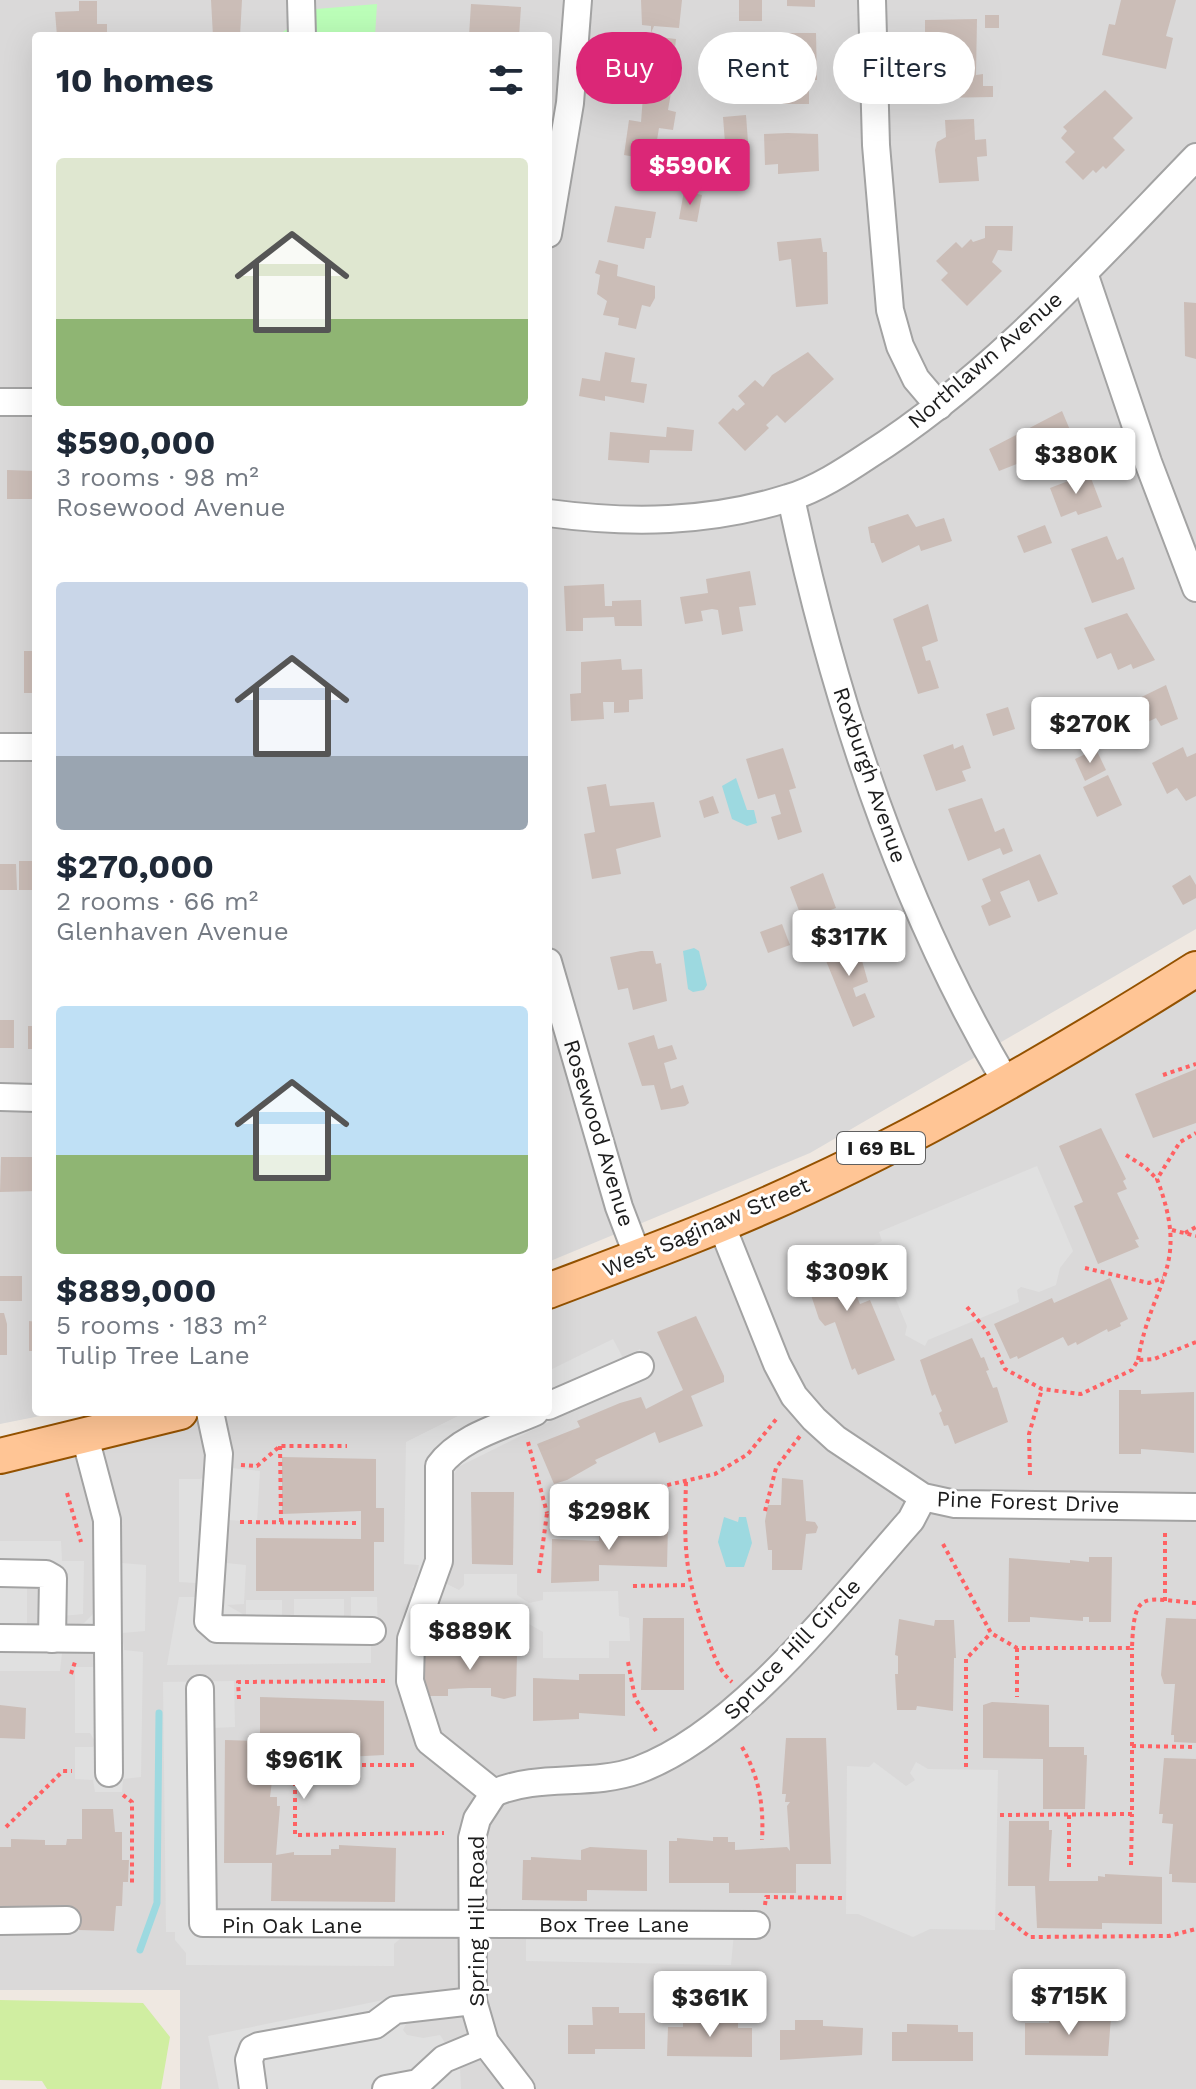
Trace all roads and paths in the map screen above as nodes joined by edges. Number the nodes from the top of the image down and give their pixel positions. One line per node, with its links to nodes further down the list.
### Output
1 (301, 0): 4 (street)
2 (578, 0): 6 (street)
3 (872, 0): 10 (street)
4 (302, 32)
5 (1196, 157): 7 (street, Northlawn Avenue)
6 (552, 210)
7 (1084, 273): 10 (street, Northlawn Avenue); 13 (street)
8 (0, 402): 9 (street)
9 (32, 402)
10 (939, 406): 11 (street, Northlawn Avenue)
11 (791, 498): 12 (street, Northlawn Avenue); 20 (street, Roxburgh Avenue)
12 (552, 514)
13 (1196, 588)
14 (0, 747): 15 (street)
15 (32, 747)
16 (1196, 969): 20 (main road, West Saginaw Street / I 69 BL)
17 (552, 976): 31 (street, Rosewood Avenue)
18 (1196, 1064): 19 (path)
19 (1163, 1075)
20 (1006, 1082): 26 (main road, West Saginaw Street / I 69 BL)
21 (0, 1097): 22 (street)
22 (32, 1098)
23 (1196, 1133): 25 (path)
24 (1126, 1155): 25 (path)
25 (1157, 1179): 28 (path)
26 (721, 1224): 31 (main road, West Saginaw Street / I 69 BL); 45 (street, Pine Forest Drive)
27 (1196, 1227): 29 (path)
28 (1172, 1230): 29 (path); 33 (path)
29 (1185, 1233): 30 (path)
30 (1196, 1236)
31 (638, 1257): 34 (main road, West Saginaw Street / I 69 BL)
32 (1085, 1268): 33 (path)
33 (1165, 1277): 37 (path)
34 (552, 1289)
35 (967, 1307): 39 (path)
36 (1196, 1342): 37 (path)
37 (1138, 1360): 39 (path)
38 (640, 1366): 40 (street)
39 (1042, 1389): 52 (path)
40 (552, 1404)
41 (165, 1416): 46 (main road)
42 (211, 1416): 59 (street)
43 (526, 1416): 77 (street)
44 (778, 1417): 53 (path)
45 (814, 1419): 54 (street, Pine Forest Drive); 57 (path)
46 (85, 1437): 50 (main road); 73 (street)
47 (528, 1440): 58 (path)
48 (280, 1446): 49 (path); 51 (path); 60 (path)
49 (347, 1446)
50 (0, 1456)
51 (236, 1465)
52 (1030, 1475)
53 (686, 1482): 58 (path); 65 (path)
54 (923, 1497): 55 (street, Pine Forest Drive); 79 (street, Spruce Hill Circle)
55 (1169, 1507): 56 (street, Pine Forest Drive); 67 (path)
56 (1196, 1507)
57 (765, 1511)
58 (547, 1513): 64 (path)
59 (215, 1522): 60 (path); 69 (street)
60 (281, 1522): 61 (path)
61 (357, 1523)
62 (943, 1544): 70 (path)
63 (0, 1573): 72 (street)
64 (539, 1573)
65 (688, 1585): 66 (path); 79 (path)
66 (633, 1586)
67 (1165, 1601): 68 (path); 75 (path)
68 (1196, 1603)
69 (372, 1631)
70 (991, 1633): 74 (path); 87 (path)
71 (0, 1638): 72 (street)
72 (52, 1639): 73 (street)
73 (107, 1639): 89 (street)
74 (1017, 1648): 75 (path); 80 (path)
75 (1132, 1648): 83 (path)
76 (628, 1662): 82 (path)
77 (410, 1681): 81 (path); 90 (street)
78 (200, 1689): 105 (street, Pin Oak Lane)
79 (749, 1696): 90 (street, Spruce Hill Circle)
80 (1017, 1697)
81 (239, 1699)
82 (656, 1731)
83 (1132, 1746): 85 (path); 91 (path)
84 (742, 1747): 96 (path)
85 (1196, 1747)
86 (414, 1765): 95 (path)
87 (966, 1767)
88 (72, 1771): 94 (path)
89 (116, 1784): 99 (path)
90 (494, 1793): 105 (street, Spring Hill Road)
91 (1132, 1814): 93 (path); 97 (path)
92 (1000, 1815): 93 (path)
93 (1069, 1815): 98 (path)
94 (6, 1827)
95 (444, 1833)
96 (762, 1840)
97 (1131, 1865)
98 (1069, 1870)
99 (132, 1883)
100 (843, 1898): 102 (path)
101 (999, 1913): 106 (path)
102 (760, 1918): 105 (street, Box Tree Lane)
103 (67, 1920): 104 (street)
104 (0, 1921)
105 (472, 1923): 107 (street, Spring Hill Road)
106 (1196, 1929)
107 (473, 2001): 108 (street, Spring Hill Road); 109 (street)
108 (485, 2042): 110 (street); 111 (street, Spring Hill Road)
109 (253, 2089)
110 (386, 2089)
111 (521, 2089)

